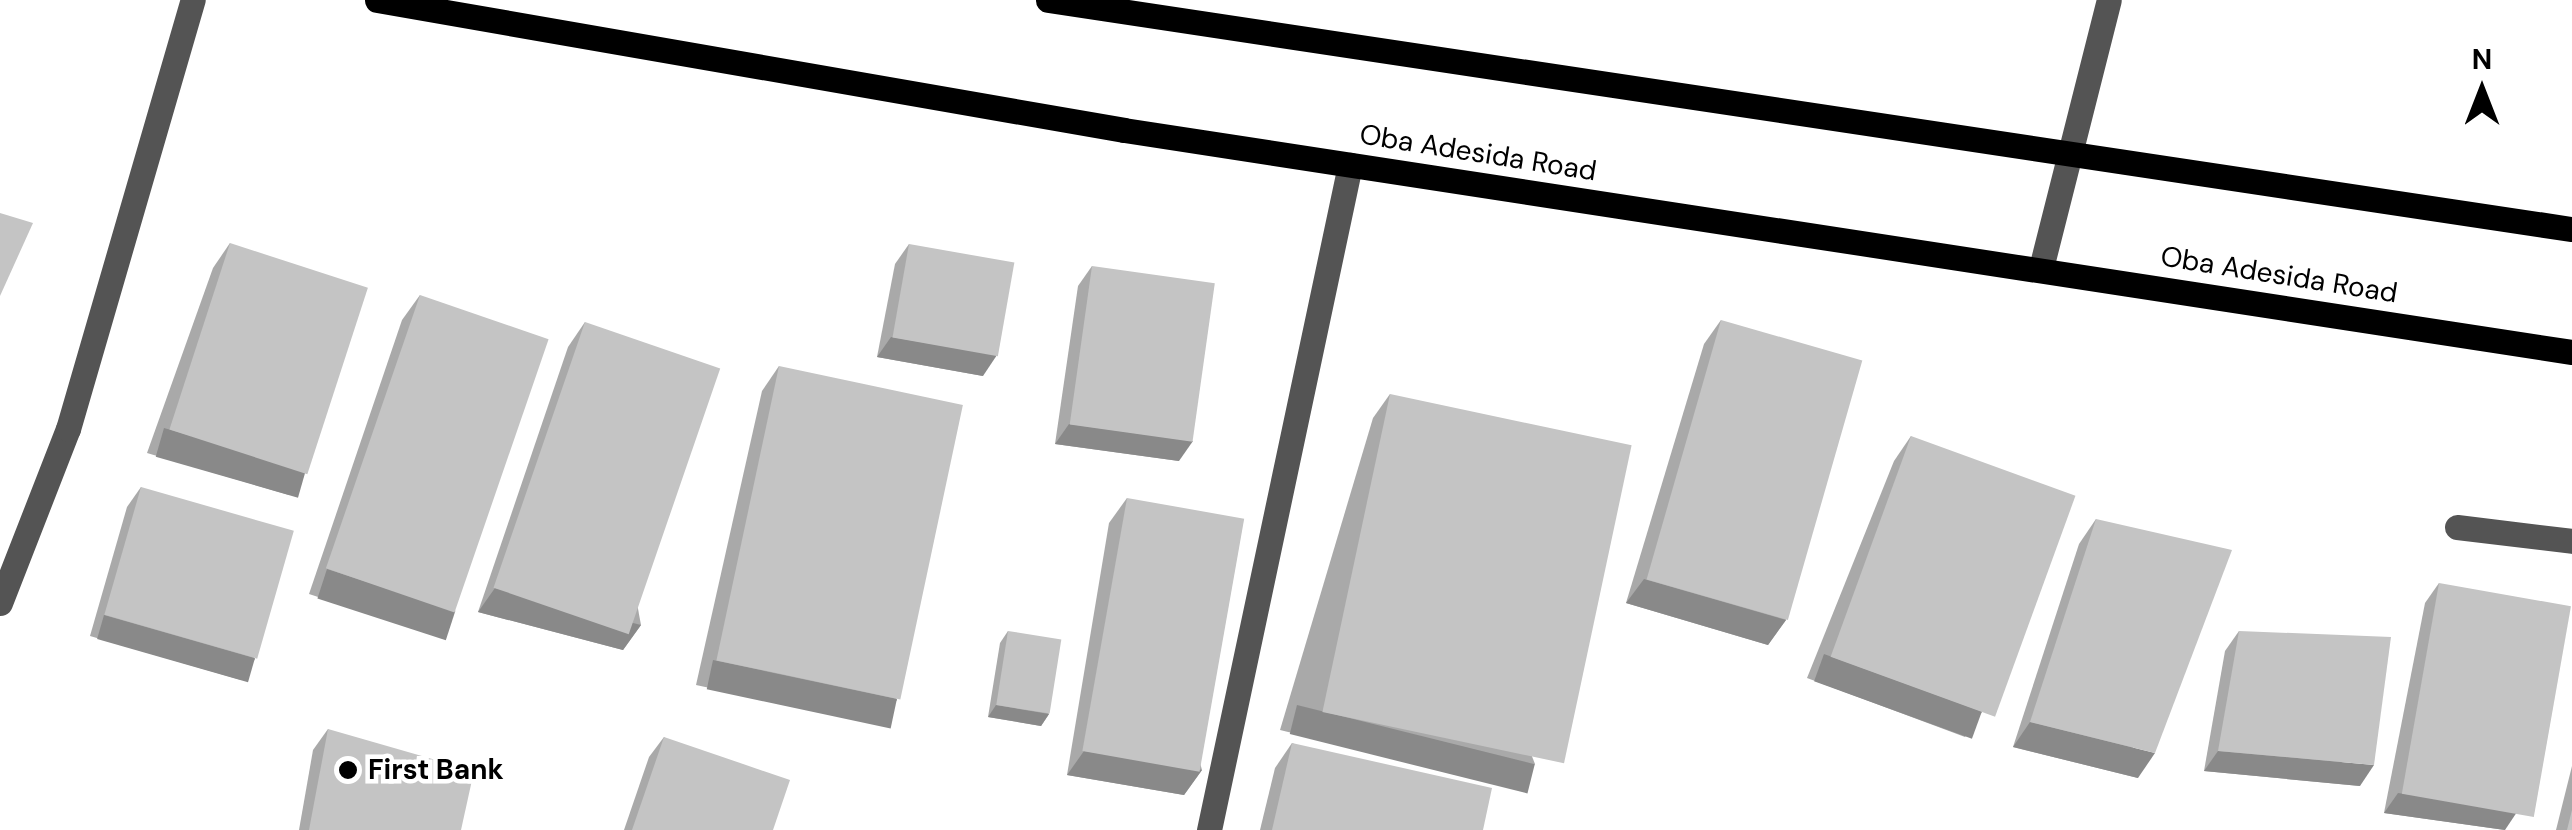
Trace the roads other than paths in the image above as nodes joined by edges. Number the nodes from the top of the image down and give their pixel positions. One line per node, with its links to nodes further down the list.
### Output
1 (193, 0): 12 (street)
2 (377, 0): 6 (main road, Oba Adesida Road)
3 (1048, 0): 5 (main road)
4 (2109, 0): 5 (street)
5 (2072, 152): 7 (main road); 8 (street)
6 (1350, 164): 8 (main road, Oba Adesida Road); 13 (street)
7 (2572, 229)
8 (2041, 268): 9 (main road, Oba Adesida Road)
9 (2572, 352)
10 (2457, 527): 11 (street)
11 (2572, 542)
12 (0, 603)
13 (1209, 830)

